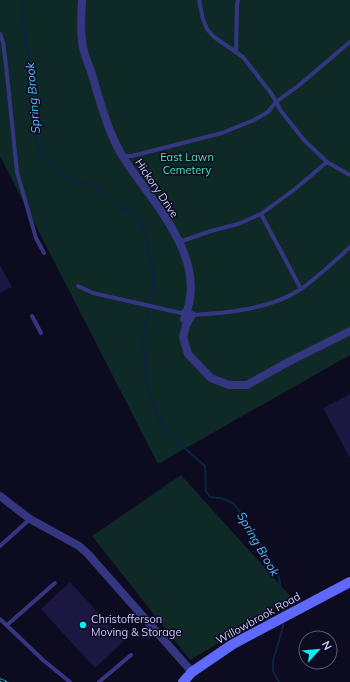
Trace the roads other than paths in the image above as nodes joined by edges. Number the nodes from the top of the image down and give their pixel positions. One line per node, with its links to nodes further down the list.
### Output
1 (82, 0): 8 (street, Hickory Drive)
2 (199, 0): 6 (lane)
3 (238, 0): 6 (lane)
4 (0, 34): 14 (lane)
5 (350, 42): 7 (lane)
6 (236, 51): 7 (lane)
7 (276, 102): 8 (lane); 9 (lane)
8 (122, 156): 12 (street, Hickory Drive)
9 (327, 162): 10 (lane); 11 (lane)
10 (350, 175)
11 (261, 214): 12 (lane); 16 (lane)
12 (179, 242): 17 (street, Hickory Drive)
13 (350, 247): 16 (lane)
14 (44, 253)
15 (78, 286): 17 (lane)
16 (301, 289): 17 (lane)
17 (191, 311): 19 (street, Hickory Drive); 20 (street, Hickory Drive)
18 (32, 316): 21 (lane)
19 (184, 318)
20 (350, 331)
21 (41, 333)
22 (0, 496): 23 (street)
23 (30, 519): 24 (lane); 30 (street)
24 (0, 546)
25 (350, 582): 30 (street, Willowbrook Road)
26 (55, 583): 28 (lane)
27 (0, 619): 28 (lane)
28 (7, 625): 31 (lane)
29 (131, 655): 32 (lane)
30 (192, 672): 33 (street, Willowbrook Road)
31 (70, 682)
32 (99, 682)
33 (183, 682)

